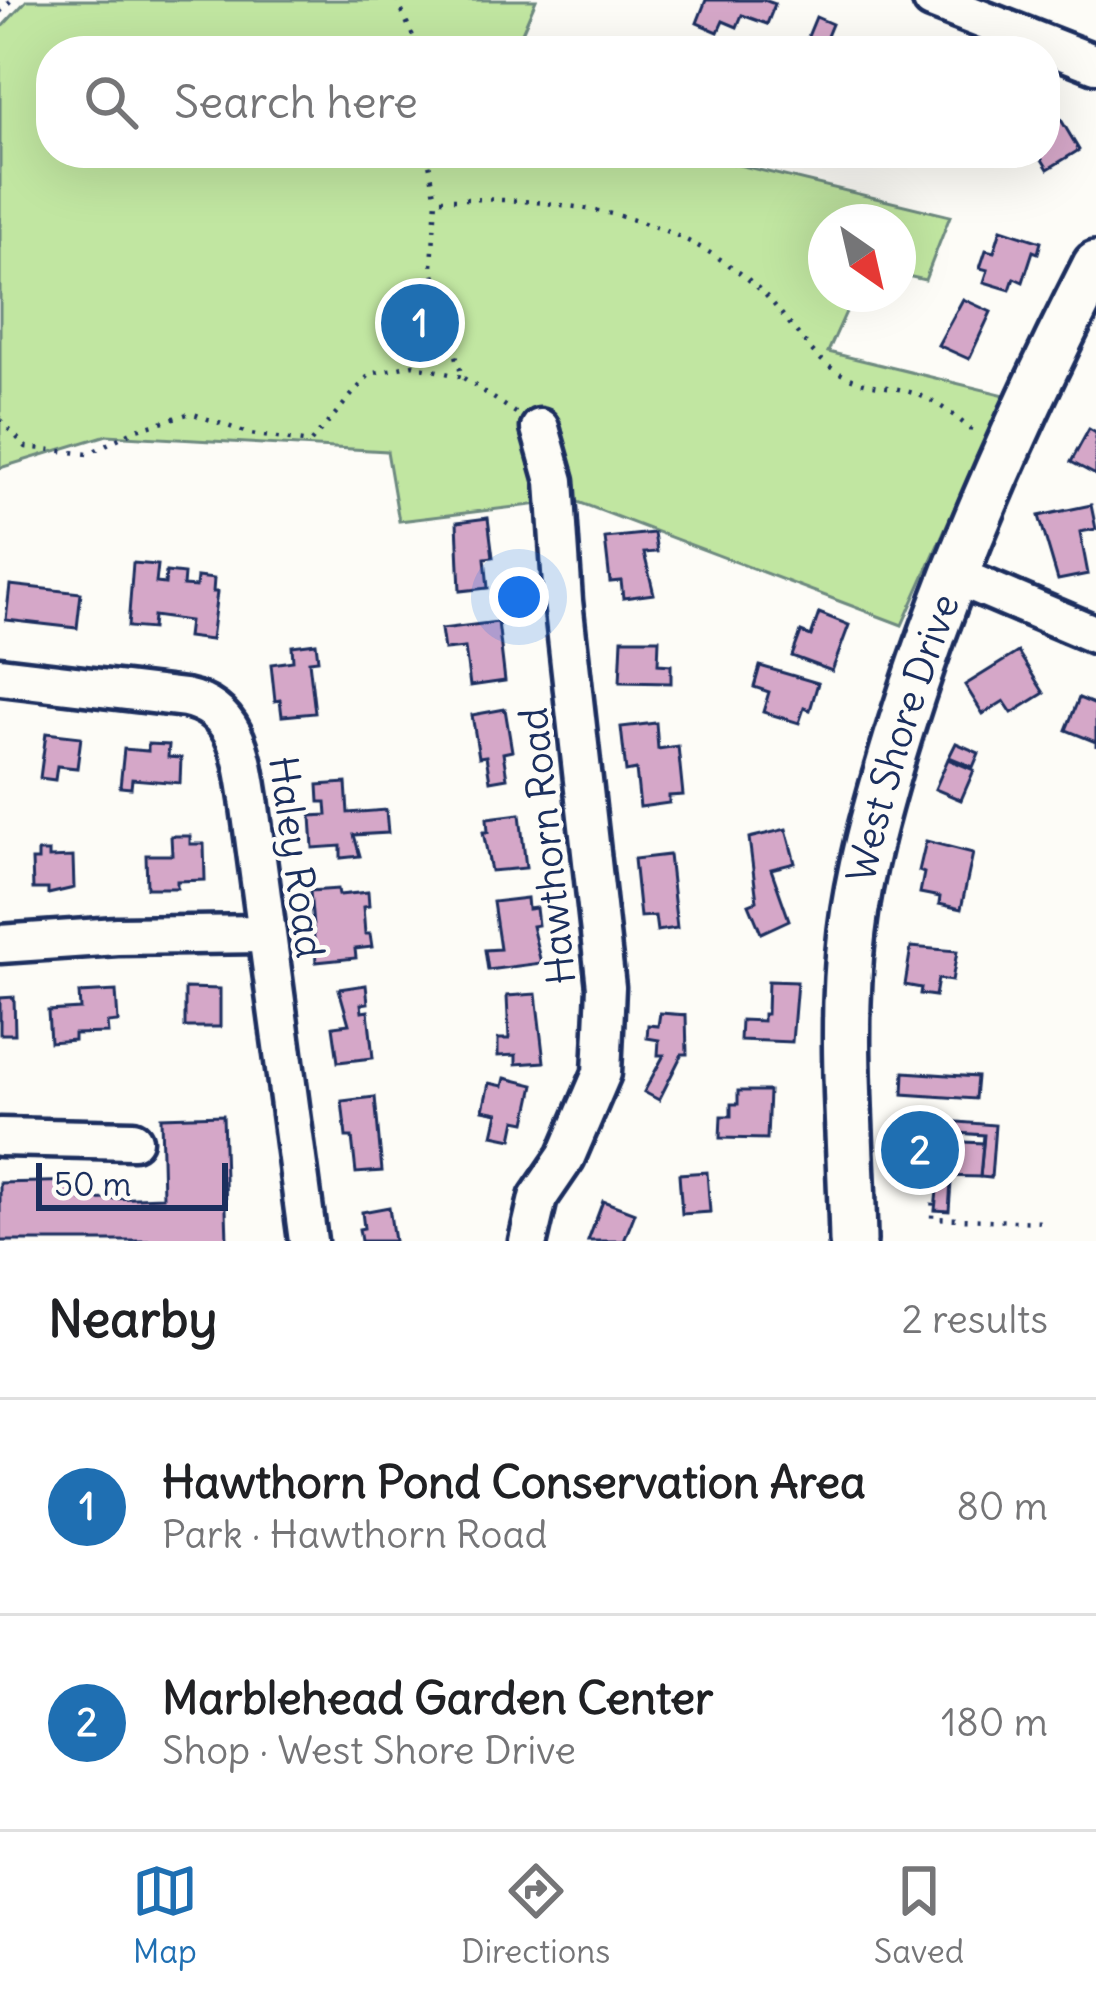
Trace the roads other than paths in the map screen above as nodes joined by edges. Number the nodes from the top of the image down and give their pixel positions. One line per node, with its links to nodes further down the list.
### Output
1 (932, 0): 2 (street)
2 (1024, 36)
3 (1060, 50): 4 (street)
4 (1096, 64)
5 (1096, 266): 7 (main road, West Shore Drive)
6 (540, 428): 15 (street, Hawthorn Road)
7 (954, 574): 8 (street); 16 (main road, West Shore Drive)
8 (1096, 635)
9 (0, 676): 10 (street, Haley Road)
10 (265, 934): 11 (street); 14 (street, Haley Road)
11 (0, 944)
12 (0, 1137): 13 (street)
13 (133, 1140)
14 (308, 1241)
15 (527, 1241)
16 (854, 1241)

